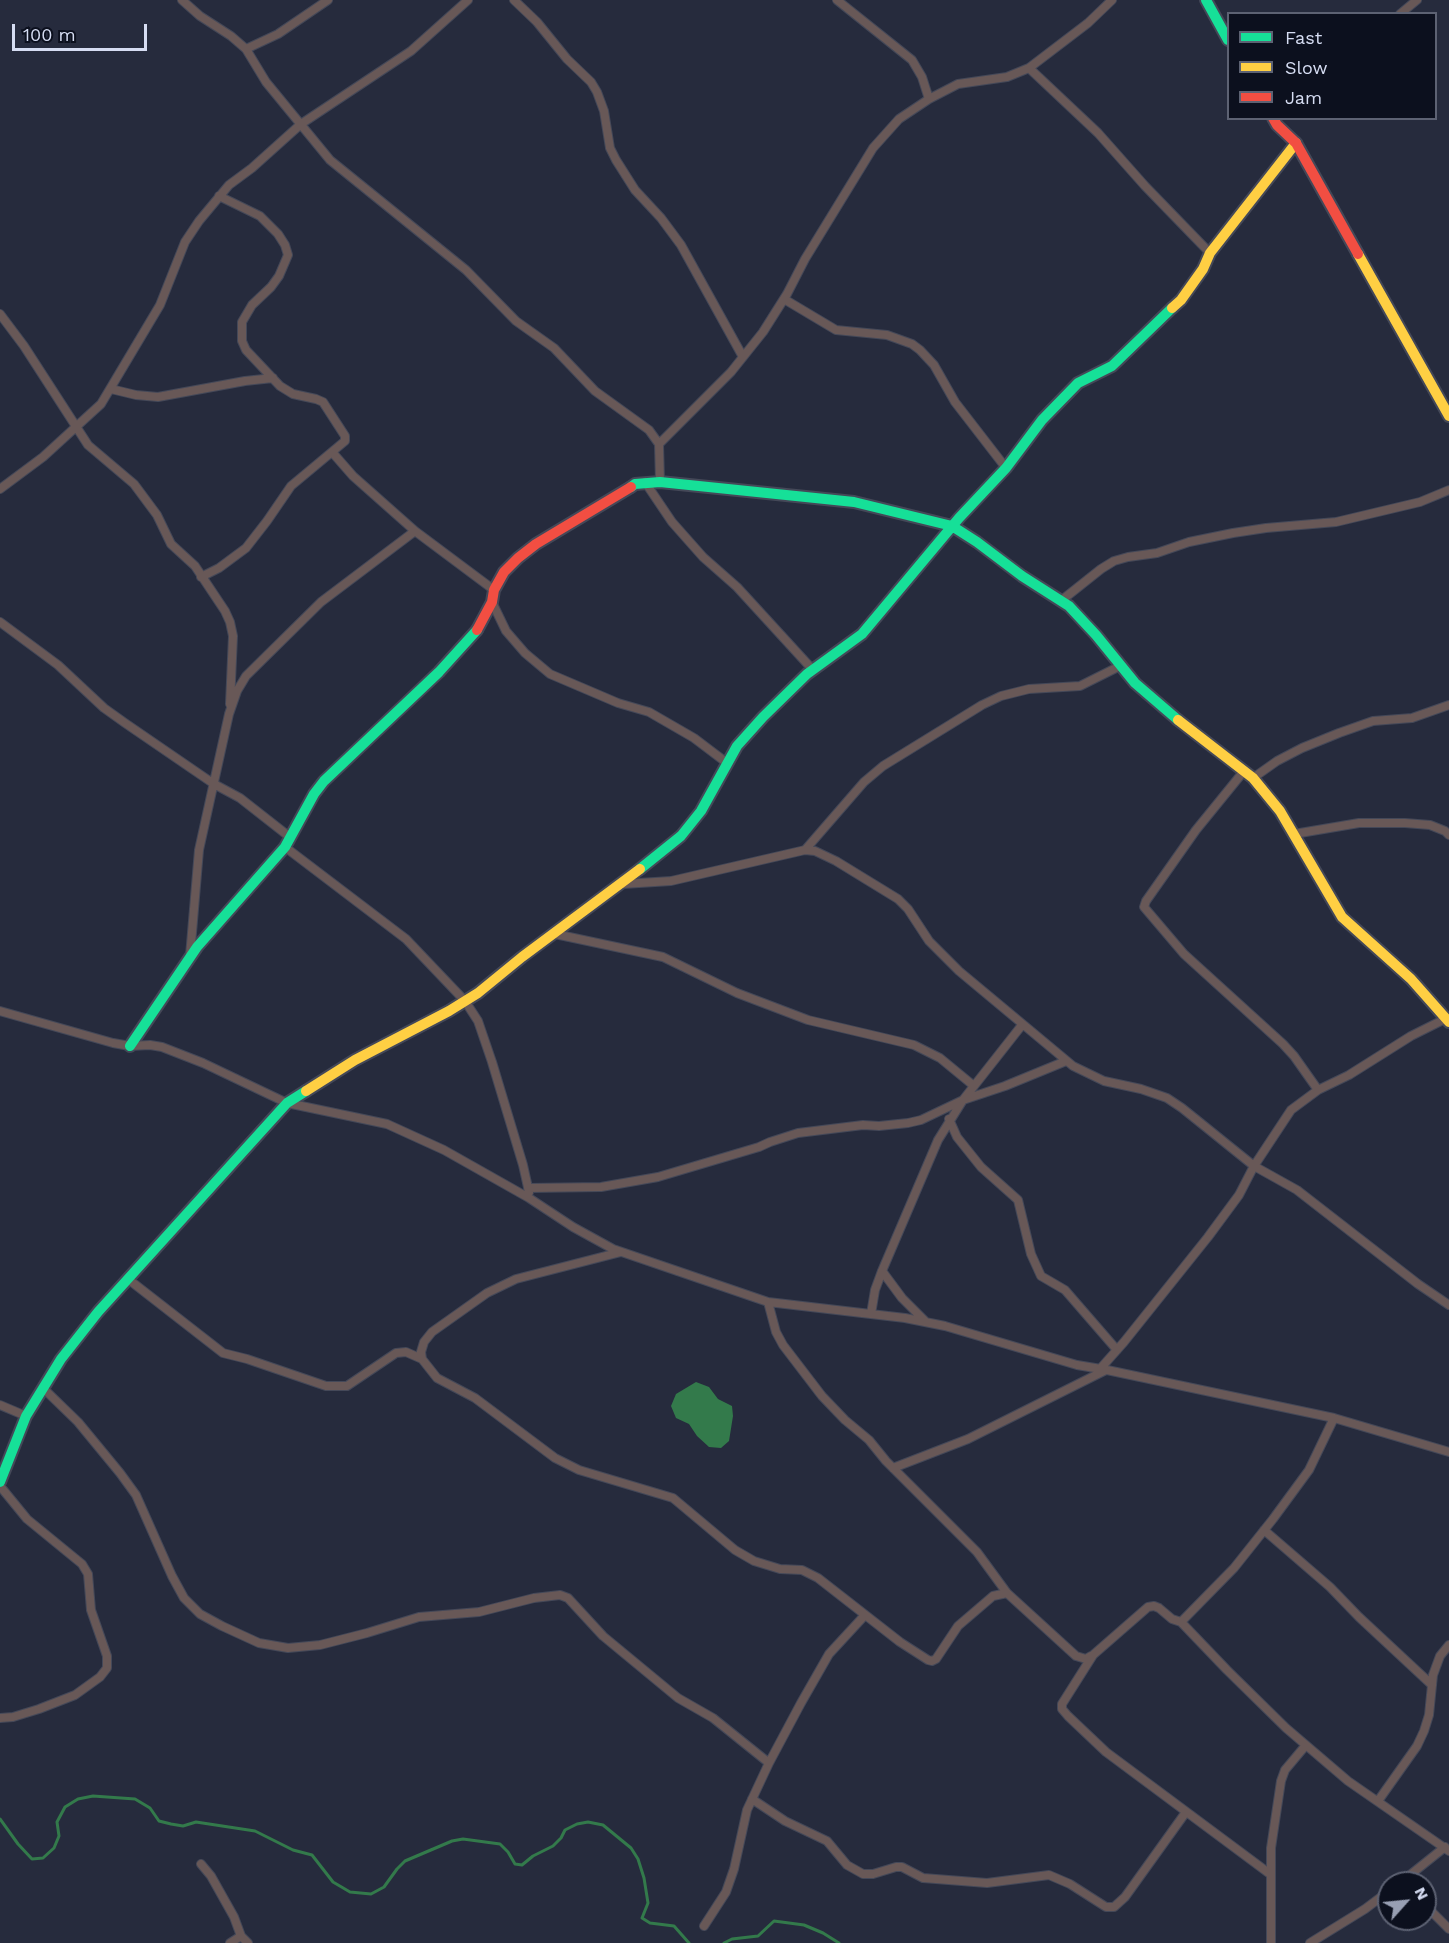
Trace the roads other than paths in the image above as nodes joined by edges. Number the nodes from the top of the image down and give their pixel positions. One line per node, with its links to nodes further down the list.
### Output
1 (182, 0): 11 (street)
2 (328, 0): 11 (street)
3 (468, 0): 15 (street)
4 (514, 0): 21 (street)
5 (837, 0): 13 (street)
6 (1112, 0): 12 (street)
7 (1206, 0): 10 (street)
8 (1417, 0): 9 (street)
9 (1402, 12)
10 (1227, 38)
11 (246, 49): 15 (street)
12 (1029, 68): 13 (street); 18 (street)
13 (929, 99): 19 (street)
14 (1278, 121): 16 (street)
15 (301, 124): 17 (street); 26 (street)
16 (1296, 143): 18 (street); 24 (street)
17 (219, 196): 22 (street); 23 (street)
18 (1210, 253): 28 (street)
19 (784, 299): 21 (street); 28 (street)
20 (0, 314): 25 (street)
21 (743, 357): 26 (street)
22 (273, 378): 23 (street); 27 (street)
23 (111, 390): 25 (street)
24 (1449, 416)
25 (76, 428): 31 (street); 35 (street)
26 (659, 444): 30 (street)
27 (332, 452): 34 (street); 35 (street)
28 (1006, 468): 33 (street)
29 (645, 482): 30 (street); 36 (street); 41 (street)
30 (660, 482): 33 (street)
31 (0, 489)
32 (1449, 490): 37 (street)
33 (952, 526): 37 (street); 41 (street)
34 (415, 531): 36 (street); 43 (street)
35 (201, 577): 43 (street)
36 (494, 590): 38 (street)
37 (1062, 600): 40 (street)
38 (492, 602): 44 (street); 50 (street)
39 (0, 622): 47 (street)
40 (1120, 666): 45 (street); 51 (street)
41 (813, 670): 44 (street)
42 (1449, 705): 46 (street)
43 (229, 714): 47 (street)
44 (727, 763): 52 (street)
45 (1244, 771): 46 (street); 62 (street)
46 (1253, 778): 48 (street)
47 (214, 784): 50 (street); 54 (street)
48 (1294, 834): 49 (street); 57 (street)
49 (1449, 835)
50 (288, 843): 54 (street); 55 (street)
51 (805, 850): 52 (street); 58 (street)
52 (622, 884): 53 (street)
53 (555, 934): 55 (street); 61 (street)
54 (190, 958): 59 (street)
55 (465, 1001): 64 (street); 67 (street)
56 (0, 1011): 59 (street)
57 (1448, 1019): 62 (street)
58 (1022, 1025): 60 (street); 61 (street)
59 (130, 1046): 64 (street)
60 (1066, 1061): 63 (street); 66 (street)
61 (974, 1086): 63 (street)
62 (1318, 1090): 66 (street)
63 (963, 1100): 65 (street); 67 (street)
64 (287, 1103): 68 (street); 71 (street)
65 (949, 1119): 70 (street); 76 (street)
66 (1254, 1166): 73 (street); 76 (street)
67 (528, 1188): 68 (street)
68 (530, 1198): 69 (street)
69 (623, 1252): 72 (street); 77 (street)
70 (882, 1271): 74 (street); 75 (street)
71 (128, 1279): 77 (street); 79 (street)
72 (768, 1302): 74 (street); 84 (street)
73 (1449, 1305)
74 (871, 1314): 75 (street)
75 (926, 1322): 78 (street)
76 (1117, 1350): 78 (street)
77 (422, 1359): 88 (street)
78 (1104, 1369): 82 (street); 84 (street)
79 (43, 1388): 81 (street); 95 (street)
80 (0, 1405): 81 (street)
81 (26, 1416): 85 (street)
82 (1334, 1419): 83 (street); 86 (street)
83 (1449, 1452)
84 (893, 1468): 87 (street)
85 (0, 1484): 93 (street)
86 (1264, 1530): 89 (street); 92 (street)
87 (1007, 1593): 88 (street); 91 (street)
88 (865, 1615): 95 (street)
89 (1181, 1622): 91 (street); 94 (street)
90 (1449, 1645): 92 (street)
91 (1093, 1655): 98 (street)
92 (1432, 1685): 97 (street)
93 (0, 1718)
94 (1305, 1745): 97 (street); 102 (street)
95 (769, 1763): 96 (street)
96 (752, 1799): 98 (street); 105 (street)
97 (1378, 1801): 99 (street)
98 (1186, 1812): 102 (street)
99 (1447, 1849): 101 (street)
100 (201, 1864): 107 (street)
101 (1417, 1871)
102 (1270, 1874): 110 (street)
103 (1377, 1900): 111 (street)
104 (1437, 1917): 106 (street)
105 (704, 1926)
106 (1449, 1929)
107 (241, 1936): 108 (street); 109 (street)
108 (230, 1943)
109 (249, 1943)
110 (1271, 1943)
111 (1310, 1943)

